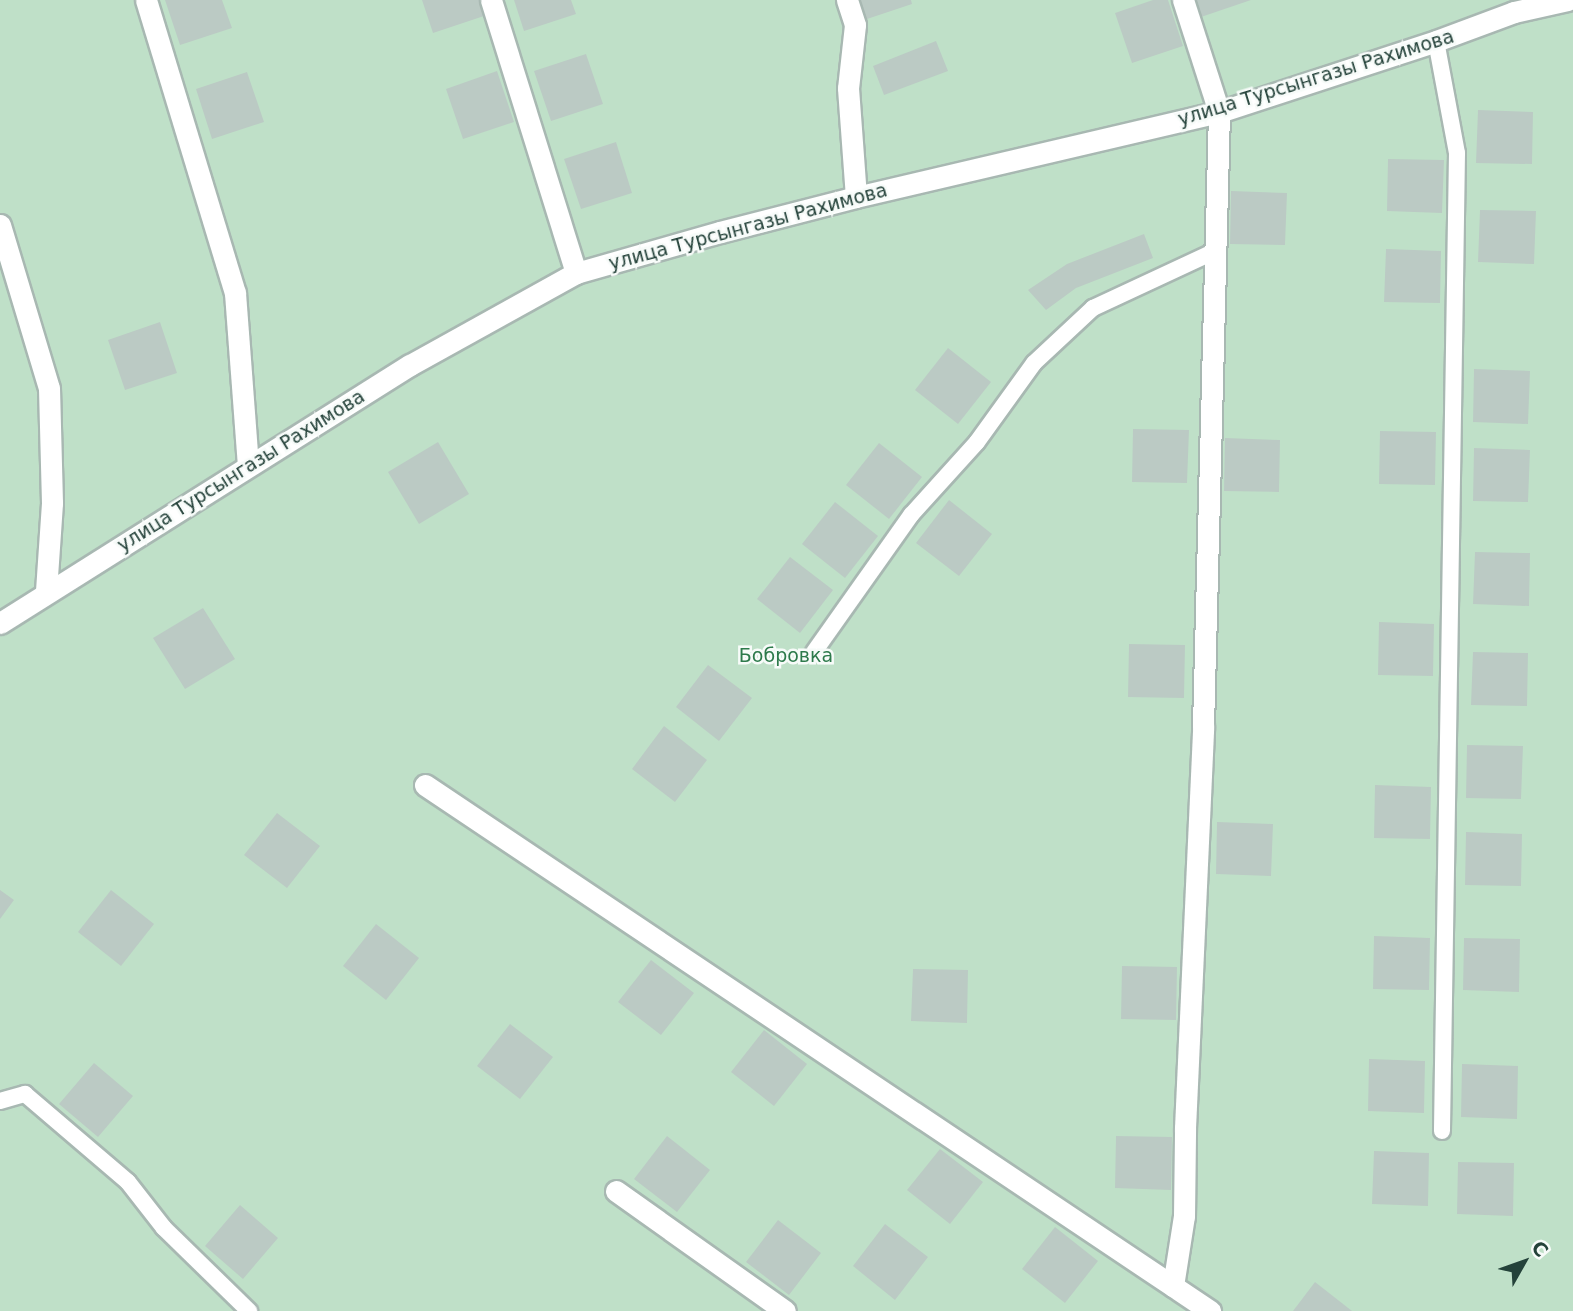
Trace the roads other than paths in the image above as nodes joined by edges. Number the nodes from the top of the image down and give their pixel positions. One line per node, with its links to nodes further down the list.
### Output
1 (146, 0): 13 (street)
2 (491, 0): 12 (street)
3 (847, 0): 9 (street)
4 (1183, 0): 8 (street)
5 (1567, 0): 6 (street, улица Турсынгазы Рахимова)
6 (1513, 6): 7 (street, улица Турсынгазы Рахимова)
7 (1436, 41): 8 (street, улица Турсынгазы Рахимова); 19 (lane)
8 (1219, 112): 9 (street, улица Турсынгазы Рахимова); 11 (street)
9 (856, 197): 12 (street, улица Турсынгазы Рахимова)
10 (0, 225): 14 (street)
11 (1215, 251): 16 (lane); 21 (street)
12 (576, 273): 13 (street, улица Турсынгазы Рахимова)
13 (248, 466): 14 (street, улица Турсынгазы Рахимова)
14 (46, 592): 15 (street, улица Турсынгазы Рахимова)
15 (0, 623)
16 (814, 652)
17 (425, 785): 21 (street)
18 (0, 1101): 22 (lane)
19 (1442, 1131)
20 (616, 1191): 23 (street)
21 (1173, 1286): 24 (street)
22 (249, 1311)
23 (785, 1311)
24 (1210, 1311)

